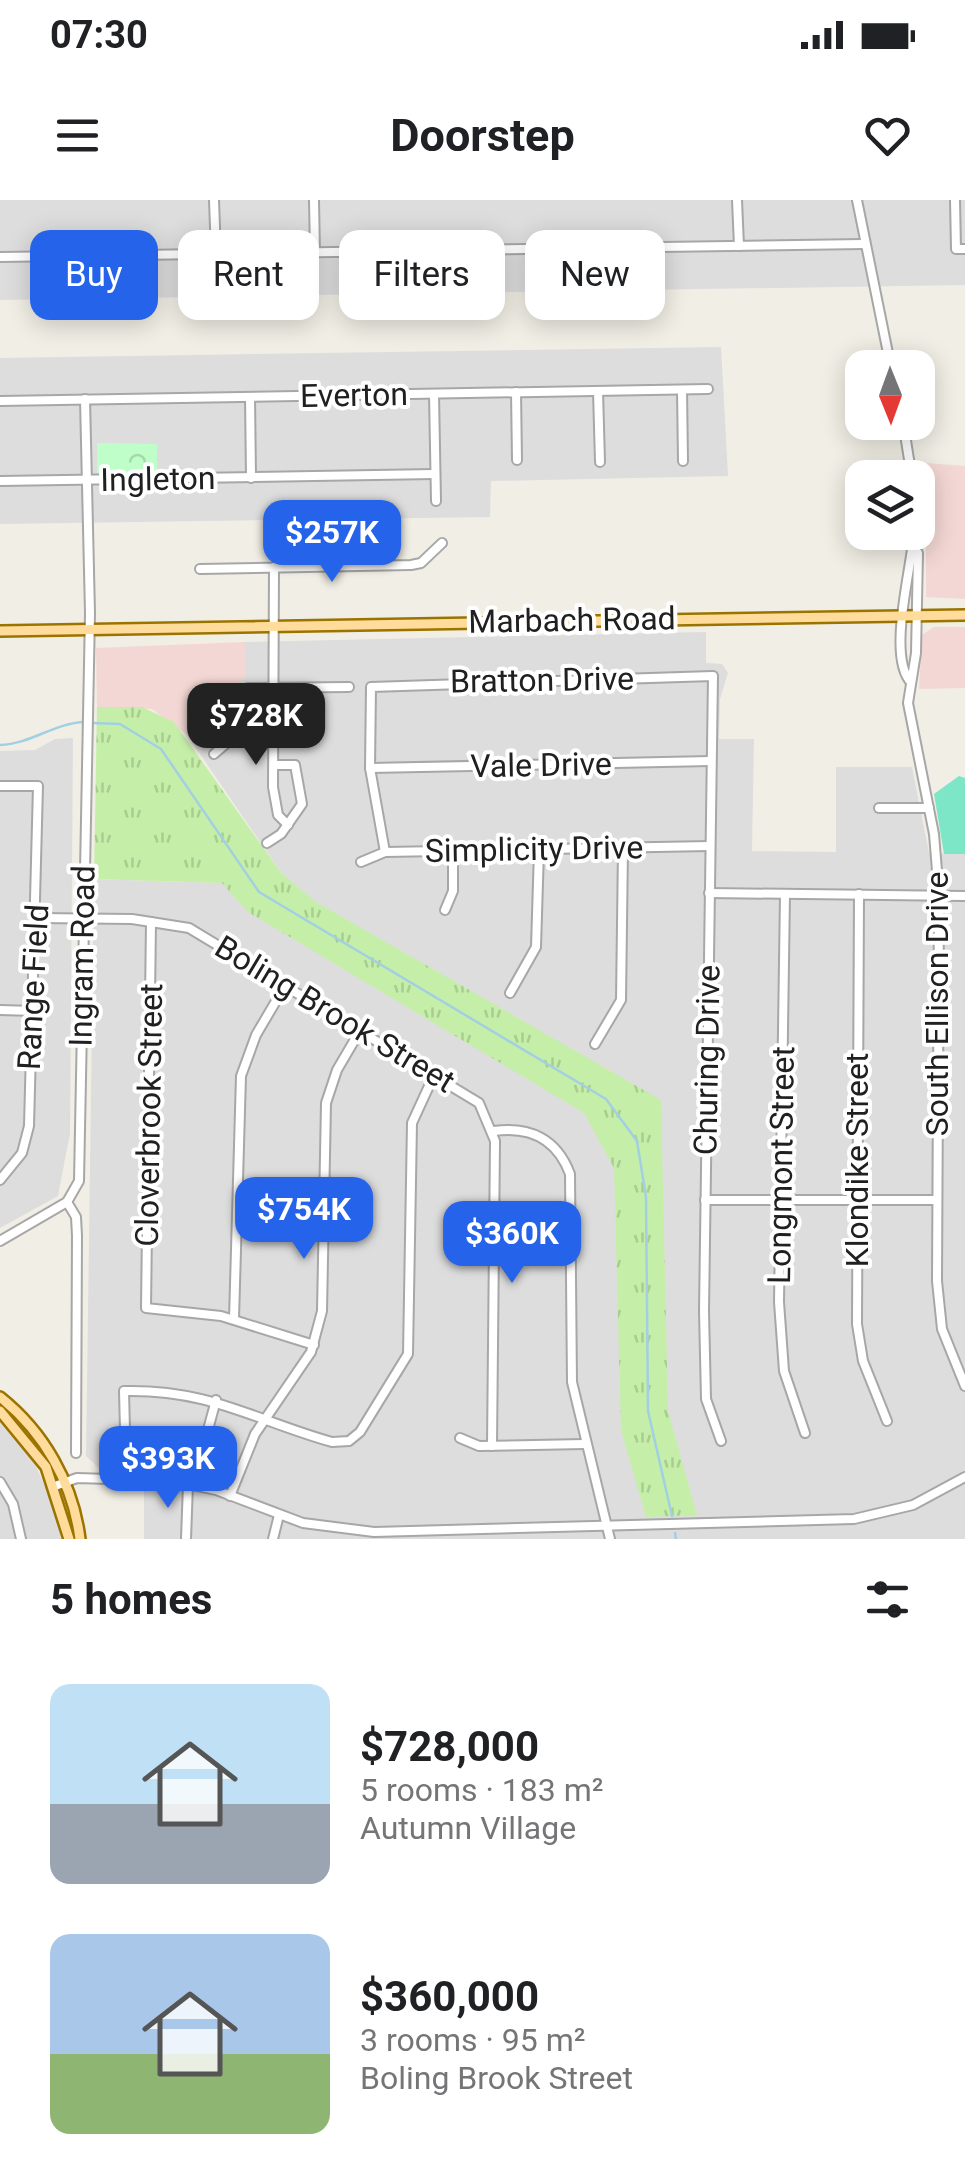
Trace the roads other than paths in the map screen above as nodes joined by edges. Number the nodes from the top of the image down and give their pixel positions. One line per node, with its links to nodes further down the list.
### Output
1 (214, 200): 6 (street)
2 (314, 200): 7 (street)
3 (737, 200): 9 (street)
4 (857, 200): 8 (street)
5 (955, 200): 10 (street)
6 (215, 230)
7 (315, 230)
8 (864, 244): 9 (street); 14 (street)
9 (739, 246): 11 (street)
10 (960, 249)
11 (319, 252)
12 (178, 255): 13 (street)
13 (0, 257)
14 (887, 350)
15 (682, 390): 16 (street, Everton); 17 (street, Everton); 24 (street)
16 (708, 390)
17 (598, 391): 18 (street, Everton); 25 (street)
18 (516, 392): 19 (street, Everton); 23 (street)
19 (434, 394): 20 (street, Everton); 26 (street)
20 (250, 396): 21 (street, Everton); 27 (street)
21 (85, 399): 22 (street, Everton); 28 (street, Ingram Road)
22 (0, 400)
23 (518, 460)
24 (683, 461)
25 (600, 462)
26 (435, 474): 27 (street, Ingleton); 30 (street)
27 (252, 478): 28 (street, Ingleton)
28 (86, 480): 29 (street, Ingleton); 40 (street, Ingram Road)
29 (0, 481)
30 (436, 500)
31 (442, 543): 34 (street)
32 (912, 550): 37 (street, South Ellison Drive)
33 (916, 550): 38 (street, South Ellison Drive)
34 (274, 567): 35 (street); 39 (street)
35 (200, 569)
36 (965, 615): 38 (main road, Marbach Road)
37 (903, 616): 38 (main road, Marbach Road); 39 (main road, Marbach Road); 43 (street, South Ellison Drive)
38 (916, 616): 42 (street, South Ellison Drive)
39 (277, 624): 40 (main road, Marbach Road); 47 (street)
40 (88, 629): 41 (main road, Marbach Road); 72 (street, Ingram Road)
41 (0, 631)
42 (916, 653): 43 (street); 45 (street, South Ellison Drive)
43 (903, 654): 45 (street, South Ellison Drive)
44 (713, 676): 51 (street, Churing Drive); 53 (street, Bratton Drive)
45 (909, 680): 56 (street, South Ellison Drive)
46 (349, 687): 47 (street)
47 (274, 688): 48 (street); 49 (street)
48 (236, 696)
49 (275, 742): 50 (street); 52 (street)
50 (214, 754)
51 (711, 761): 53 (street, Vale Drive); 59 (street, Churing Drive)
52 (275, 765): 57 (street); 57 (street)
53 (370, 768): 63 (street)
54 (0, 786): 71 (street, Range Field)
55 (879, 808): 56 (street)
56 (930, 808): 68 (street, South Ellison Drive)
57 (288, 825): 58 (street)
58 (267, 843)
59 (710, 846): 60 (street, Simplicity Drive); 65 (street, Churing Drive)
60 (623, 848): 61 (street, Simplicity Drive); 79 (street)
61 (539, 850): 62 (street, Simplicity Drive); 75 (street)
62 (453, 851): 63 (street, Simplicity Drive); 70 (street)
63 (385, 852): 64 (street, Simplicity Drive)
64 (361, 862)
65 (710, 893): 66 (street); 83 (street, Churing Drive)
66 (785, 894): 67 (street); 84 (street, Longmont Street)
67 (858, 894): 68 (street); 85 (street, Klondike Street)
68 (938, 895): 69 (street); 86 (street, South Ellison Drive)
69 (965, 896)
70 (445, 910)
71 (37, 918): 72 (street, Boling Brook Street); 77 (street, Range Field)
72 (82, 918): 73 (street, Boling Brook Street); 87 (street, Ingram Road)
73 (151, 922): 74 (street, Boling Brook Street); 89 (street, Cloverbrook Street)
74 (286, 984): 78 (street, Boling Brook Street); 89 (street)
75 (510, 993)
76 (0, 1010): 77 (street)
77 (34, 1010): 82 (street, Range Field)
78 (361, 1029): 80 (street, Boling Brook Street); 90 (street)
79 (596, 1044)
80 (436, 1073): 81 (street, Boling Brook Street); 95 (street)
81 (494, 1131): 102 (street); 103 (street)
82 (0, 1180)
83 (705, 1200): 84 (street); 101 (street, Churing Drive)
84 (780, 1200): 85 (street); 98 (street, Longmont Street)
85 (856, 1200): 86 (street); 96 (street, Klondike Street)
86 (936, 1200): 91 (street, South Ellison Drive)
87 (67, 1202): 88 (street); 104 (street)
88 (0, 1240)
89 (234, 1319): 90 (street)
90 (314, 1345): 95 (street)
91 (965, 1386)
92 (0, 1397): 107 (main road)
93 (216, 1400): 95 (street); 97 (street); 99 (street)
94 (0, 1411): 107 (main road)
95 (266, 1418): 109 (street)
96 (888, 1421)
97 (124, 1430)
98 (804, 1433)
99 (206, 1437)
100 (460, 1438): 103 (street)
101 (721, 1441)
102 (585, 1444): 103 (street); 111 (street)
103 (492, 1446)
104 (76, 1453)
105 (965, 1476): 111 (street)
106 (0, 1482): 113 (street)
107 (60, 1484): 108 (street); 114 (main road); 115 (main road)
108 (188, 1484): 109 (street); 116 (street)
109 (230, 1496): 110 (street)
110 (280, 1515): 112 (street); 117 (street)
111 (606, 1526): 112 (street); 118 (street)
112 (354, 1535)
113 (21, 1539)
114 (69, 1539)
115 (80, 1539)
116 (186, 1539)
117 (273, 1539)
118 (610, 1539)

